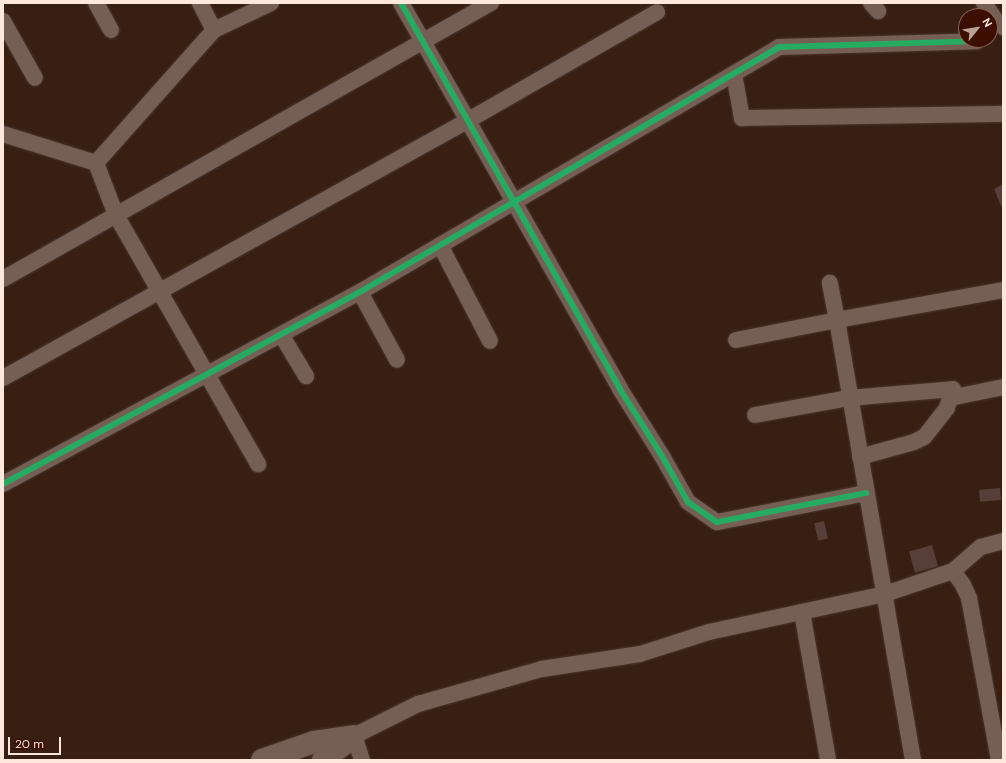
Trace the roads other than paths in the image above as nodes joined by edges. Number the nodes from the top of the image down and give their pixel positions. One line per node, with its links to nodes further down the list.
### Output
1 (96, 3): 10 (street)
2 (200, 3): 11 (street)
3 (271, 3): 11 (street)
4 (401, 3): 12 (street)
5 (491, 3): 12 (street)
6 (984, 3): 9 (street)
7 (657, 12): 17 (street)
8 (3, 21): 15 (street)
9 (1003, 28)
10 (111, 30)
11 (214, 30): 19 (street)
12 (423, 42): 17 (street); 21 (street)
13 (958, 42): 14 (street)
14 (734, 74): 16 (street); 20 (street)
15 (35, 78)
16 (1003, 114)
17 (467, 121): 20 (street); 26 (street)
18 (3, 134): 19 (street)
19 (96, 163): 21 (street)
20 (514, 203): 22 (street); 43 (street)
21 (116, 216): 23 (street); 26 (street)
22 (440, 245): 27 (street); 31 (street)
23 (3, 279)
24 (830, 283): 28 (street)
25 (1003, 290): 28 (street)
26 (159, 291): 33 (street); 35 (street)
27 (360, 292): 29 (street); 32 (street)
28 (837, 320): 30 (street); 37 (street)
29 (282, 336): 33 (street); 34 (street)
30 (736, 340)
31 (490, 341)
32 (397, 360)
33 (207, 374): 41 (street); 42 (street)
34 (306, 376)
35 (3, 378)
36 (1003, 387): 38 (street)
37 (849, 398): 38 (street); 39 (street); 40 (street)
38 (950, 398): 40 (street)
39 (755, 415)
40 (860, 457): 43 (street)
41 (258, 464)
42 (3, 484)
43 (866, 493): 46 (street)
44 (1003, 541): 45 (street)
45 (953, 571): 46 (street); 54 (street)
46 (885, 594): 47 (street); 53 (street)
47 (802, 612): 48 (street); 52 (street)
48 (354, 736): 49 (street); 50 (street); 51 (street)
49 (262, 760)
50 (323, 760)
51 (362, 760)
52 (828, 760)
53 (913, 760)
54 (999, 760)

